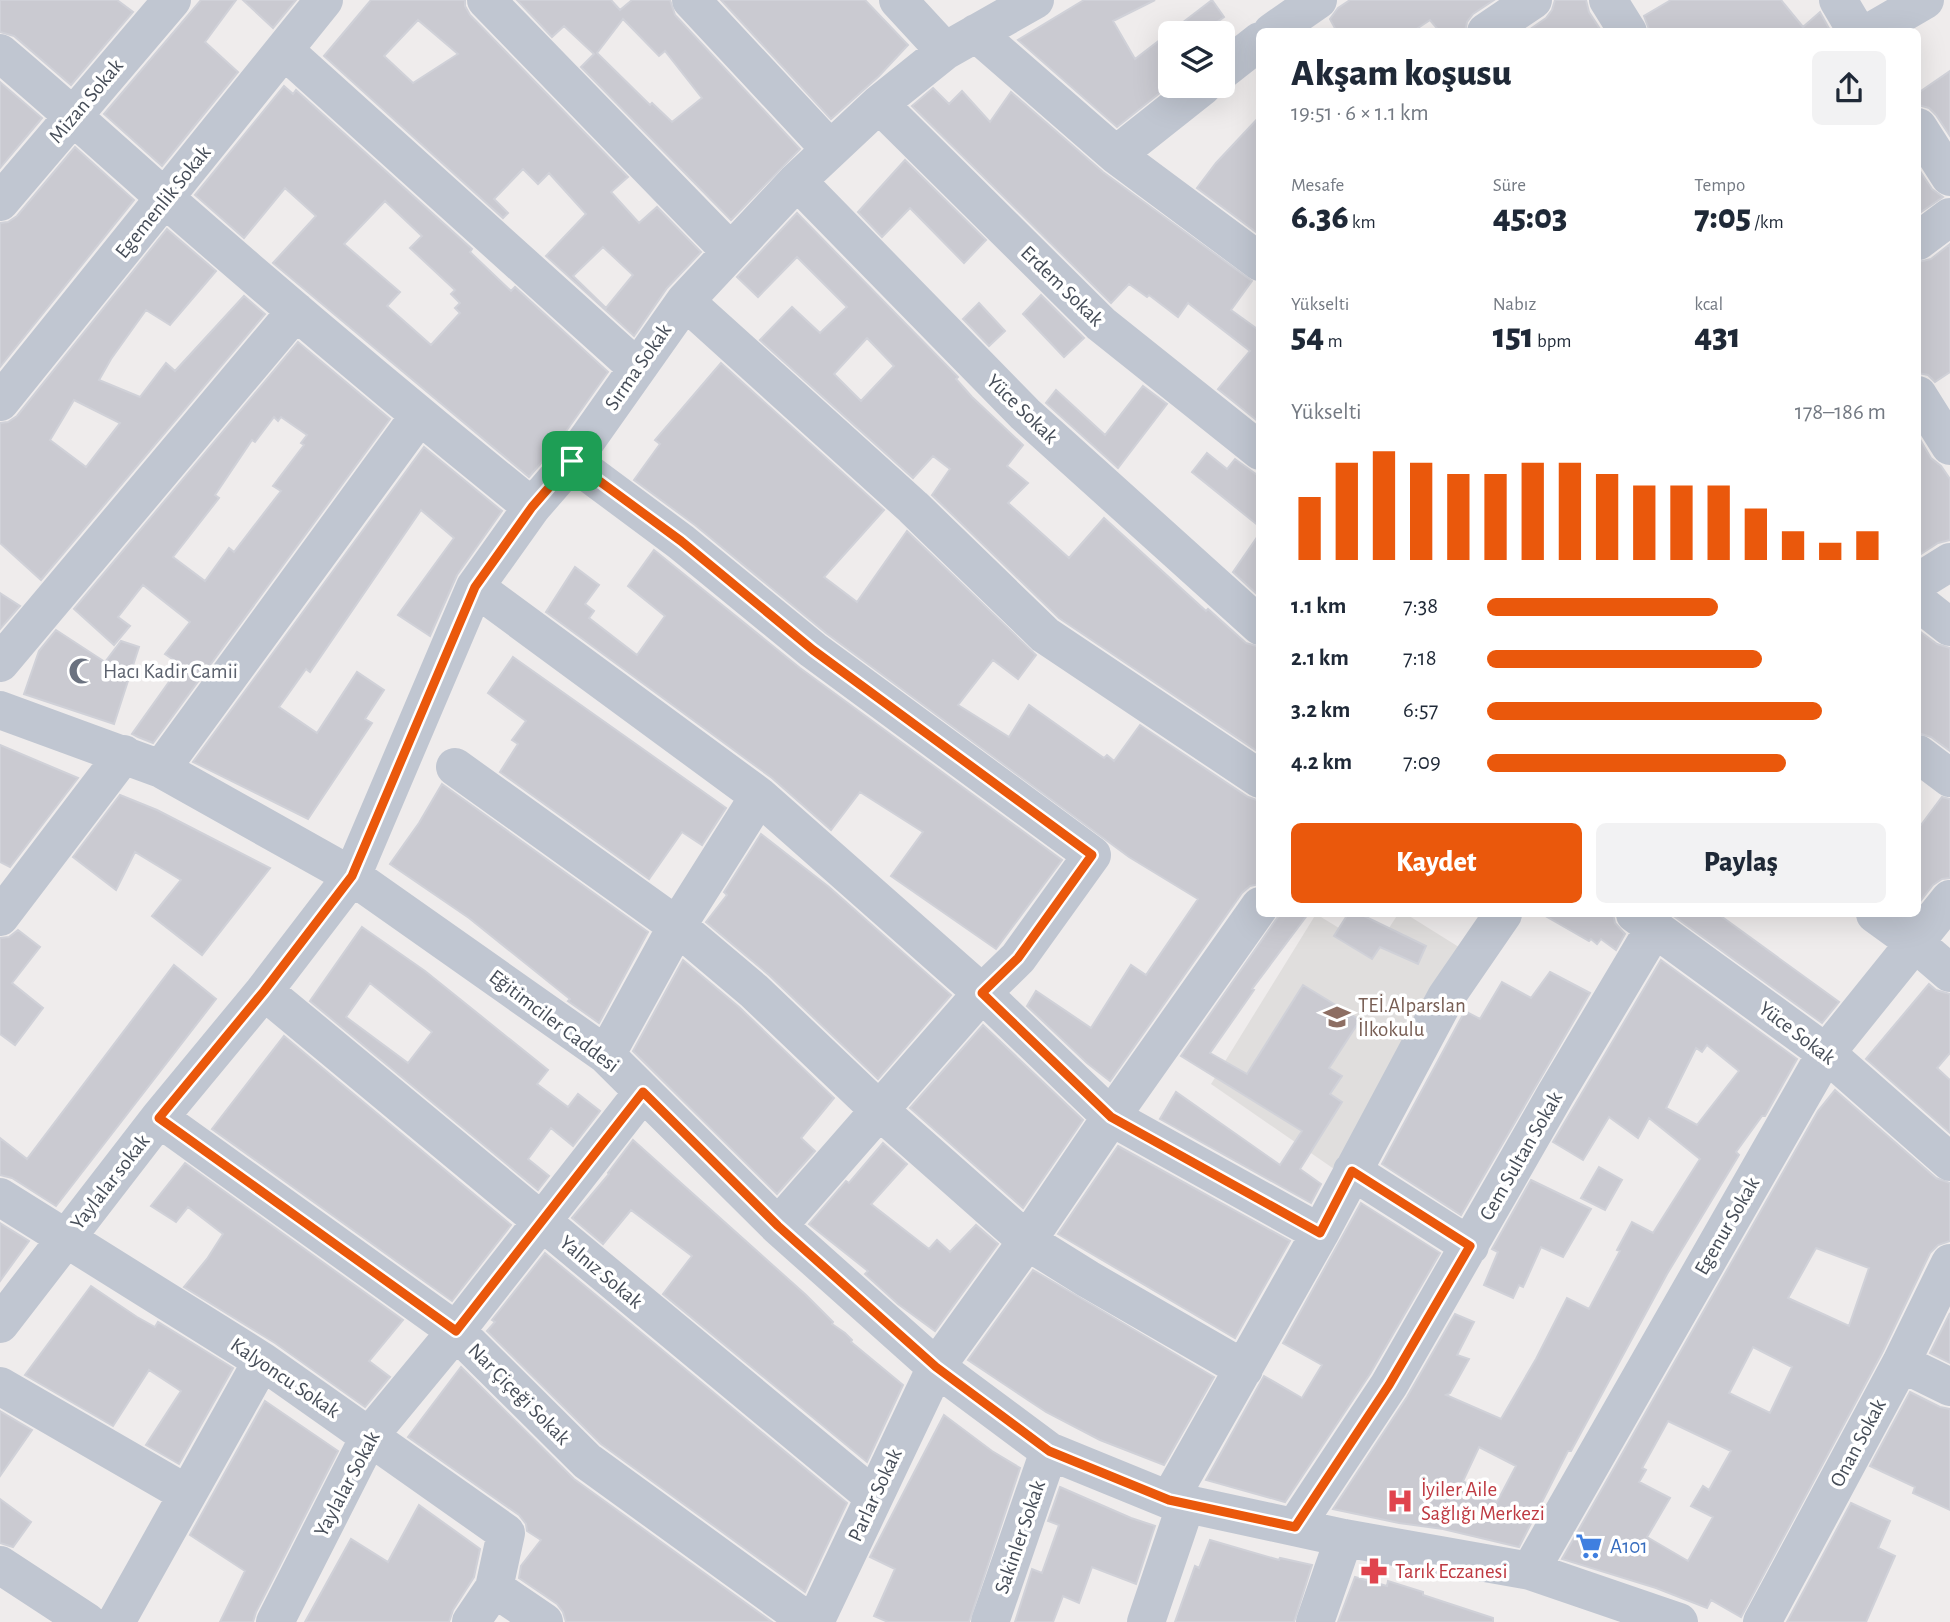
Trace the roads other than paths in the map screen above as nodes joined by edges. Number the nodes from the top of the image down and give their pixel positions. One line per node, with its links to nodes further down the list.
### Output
1 (324, 0): 17 (street, Egemenlik Sokak)
2 (486, 0): 32 (street)
3 (691, 0): 24 (street)
4 (898, 0): 16 (street)
5 (1035, 0): 16 (street, Sırma Sokak)
6 (1318, 0): 11 (street)
7 (1533, 0): 12 (street)
8 (1838, 0): 13 (street)
9 (1925, 0): 14 (street)
10 (170, 1): 22 (street, Mizan Sokak)
11 (1272, 26)
12 (1492, 28)
13 (1855, 28)
14 (1877, 28)
15 (1256, 40): 19 (street)
16 (961, 42): 21 (street, Sırma Sokak); 25 (street)
17 (284, 50): 28 (street, Egemenlik Sokak); 36 (street)
18 (0, 53): 22 (street)
19 (1235, 59)
20 (1188, 98): 25 (street)
21 (879, 104): 24 (street, Sırma Sokak); 41 (street, Erdem Sokak)
22 (74, 115): 28 (street); 29 (street, Mizan Sokak)
23 (1921, 132): 26 (street)
24 (829, 148): 27 (street, Sırma Sokak)
25 (1116, 155): 33 (street)
26 (1950, 177)
27 (797, 181): 32 (street, Sırma Sokak); 48 (street, Yüce Sokak)
28 (166, 198): 35 (street); 38 (street, Egemenlik Sokak)
29 (0, 202)
30 (1950, 217): 31 (street)
31 (1921, 239)
32 (730, 251): 34 (street, Sırma Sokak)
33 (1256, 259)
34 (685, 301): 36 (street, Sırma Sokak); 56 (street)
35 (296, 311): 39 (street); 50 (street)
36 (637, 368): 42 (street, Sırma Sokak)
37 (1931, 398): 40 (street)
38 (0, 402)
39 (419, 415): 43 (street); 55 (street)
40 (1950, 446)
41 (1256, 448)
42 (572, 461): 43 (street, Sırma Sokak); 70 (street)
43 (532, 507): 46 (street, Sırma Sokak)
44 (1950, 562): 45 (street)
45 (1921, 580)
46 (475, 587): 58 (street); 59 (street, Sırma Sokak)
47 (1921, 603): 49 (street)
48 (1256, 622)
49 (1950, 627)
50 (0, 663)
51 (0, 710): 52 (street, Eğitimciler Caddesi)
52 (124, 754): 55 (street, Eğitimciler Caddesi); 62 (street)
53 (1921, 756): 57 (street)
54 (455, 766): 66 (street)
55 (161, 769): 59 (street, Eğitimciler Caddesi)
56 (1256, 776)
57 (1950, 778)
58 (759, 796): 66 (street); 70 (street)
59 (352, 876): 69 (street, Yaylalar sokak); 72 (street, Eğitimciler Caddesi)
60 (1950, 899): 67 (street, Egenur Sokak)
61 (1256, 912): 75 (street, Parlar Sokak)
62 (0, 917)
63 (1501, 917): 78 (street)
64 (1879, 917): 67 (street)
65 (1645, 920): 71 (street, Yüce Sokak); 85 (street, Cem Sultan Sokak)
66 (677, 926): 72 (street); 74 (street)
67 (1915, 943): 68 (street); 71 (street, Egenur Sokak)
68 (1950, 972)
69 (264, 991): 76 (street, Yaylalar sokak); 80 (street, Yalnız Sokak)
70 (982, 993): 74 (street); 75 (street)
71 (1826, 1053): 77 (street, Yüce Sokak); 103 (street, Egenur Sokak)
72 (606, 1055): 73 (street, Eğitimciler Caddesi)
73 (643, 1092): 80 (street, Yaylalar Sokak); 81 (street, Eğitimciler Caddesi)
74 (880, 1111): 81 (street); 84 (street)
75 (1111, 1117): 82 (street); 84 (street, Parlar Sokak)
76 (159, 1118): 83 (street, Yaylalar sokak); 88 (street, Nar Çiçeği Sokak)
77 (1950, 1162)
78 (1352, 1171): 82 (street); 85 (street)
79 (0, 1197): 83 (street, Kalyoncu Sokak)
80 (540, 1221): 88 (street, Yaylalar Sokak); 98 (street, Yalnız Sokak)
81 (778, 1226): 91 (street, Eğitimciler Caddesi)
82 (1320, 1233): 92 (street)
83 (65, 1239): 87 (street, Yaylalar sokak); 89 (street, Kalyoncu Sokak)
84 (1027, 1241): 91 (street, Parlar Sokak); 92 (street)
85 (1470, 1246): 100 (street, Cem Sultan Sokak)
86 (1950, 1263): 90 (street, Onan Sokak)
87 (0, 1324)
88 (456, 1331): 95 (street, Yaylalar Sokak); 110 (street, Nar Çiçeği Sokak)
89 (262, 1361): 95 (street, Kalyoncu Sokak); 97 (street)
90 (1901, 1363): 94 (street); 116 (street, Onan Sokak)
91 (936, 1367): 96 (street, Eğitimciler Caddesi); 98 (street, Parlar Sokak)
92 (1244, 1370): 99 (street)
93 (0, 1387): 97 (street)
94 (1950, 1387)
95 (370, 1435): 104 (street, Kalyoncu Sokak); 107 (street, Yaylalar Sokak)
96 (1049, 1451): 99 (street, Eğitimciler Caddesi); 112 (street, Sakinler Sokak)
97 (187, 1494): 106 (street)
98 (874, 1497): 111 (street, Parlar Sokak)
99 (1177, 1502): 100 (street, Eğitimciler Caddesi); 113 (street)
100 (1295, 1527): 101 (street, Eğitimciler Caddesi)
101 (1344, 1538): 103 (street, Eğitimciler Caddesi); 114 (street)
102 (0, 1565): 105 (street)
103 (1530, 1571): 115 (street, Eğitimciler Caddesi)
104 (494, 1588): 108 (street); 109 (street)
105 (87, 1622)
106 (116, 1622)
107 (275, 1622)
108 (471, 1622)
109 (544, 1622)
110 (809, 1622)
111 (814, 1622)
112 (990, 1622)
113 (1146, 1622)
114 (1315, 1622)
115 (1679, 1622)
116 (1762, 1622)

